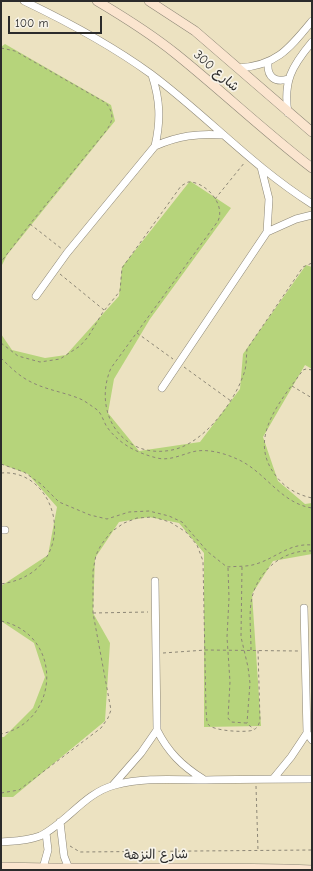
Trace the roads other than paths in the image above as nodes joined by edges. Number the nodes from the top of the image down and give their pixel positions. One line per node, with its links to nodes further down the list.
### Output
1 (24, 1): 8 (street)
2 (97, 1): 15 (street, شارع 300)
3 (149, 1): 7 (street, شارع 300)
4 (312, 21): 6 (street)
5 (312, 42): 9 (street)
6 (268, 63): 7 (street); 9 (street)
7 (238, 68): 10 (street, شارع 300)
8 (151, 74): 12 (street); 13 (street)
9 (288, 79): 10 (street)
10 (288, 114): 11 (street, شارع 300)
11 (312, 132)
12 (224, 135): 13 (street); 14 (street)
13 (155, 146): 19 (street)
14 (260, 166): 16 (street); 18 (street)
15 (312, 168)
16 (312, 204)
17 (312, 215): 18 (street)
18 (266, 232): 20 (street)
19 (36, 296)
20 (162, 388)
21 (156, 581): 23 (street)
22 (304, 608): 24 (street)
23 (157, 730): 28 (street); 29 (street)
24 (307, 733): 25 (street); 26 (street)
25 (312, 740)
26 (273, 779): 27 (street); 28 (street)
27 (312, 779)
28 (204, 780): 29 (street)
29 (113, 785): 30 (street)
30 (60, 822): 31 (street); 35 (street)
31 (46, 833): 32 (street); 34 (street)
32 (1, 842)
33 (1, 867): 34 (street, شارع النزهة)
34 (43, 868): 35 (street, شارع النزهة)
35 (69, 869): 36 (street, شارع النزهة)
36 (312, 870)

